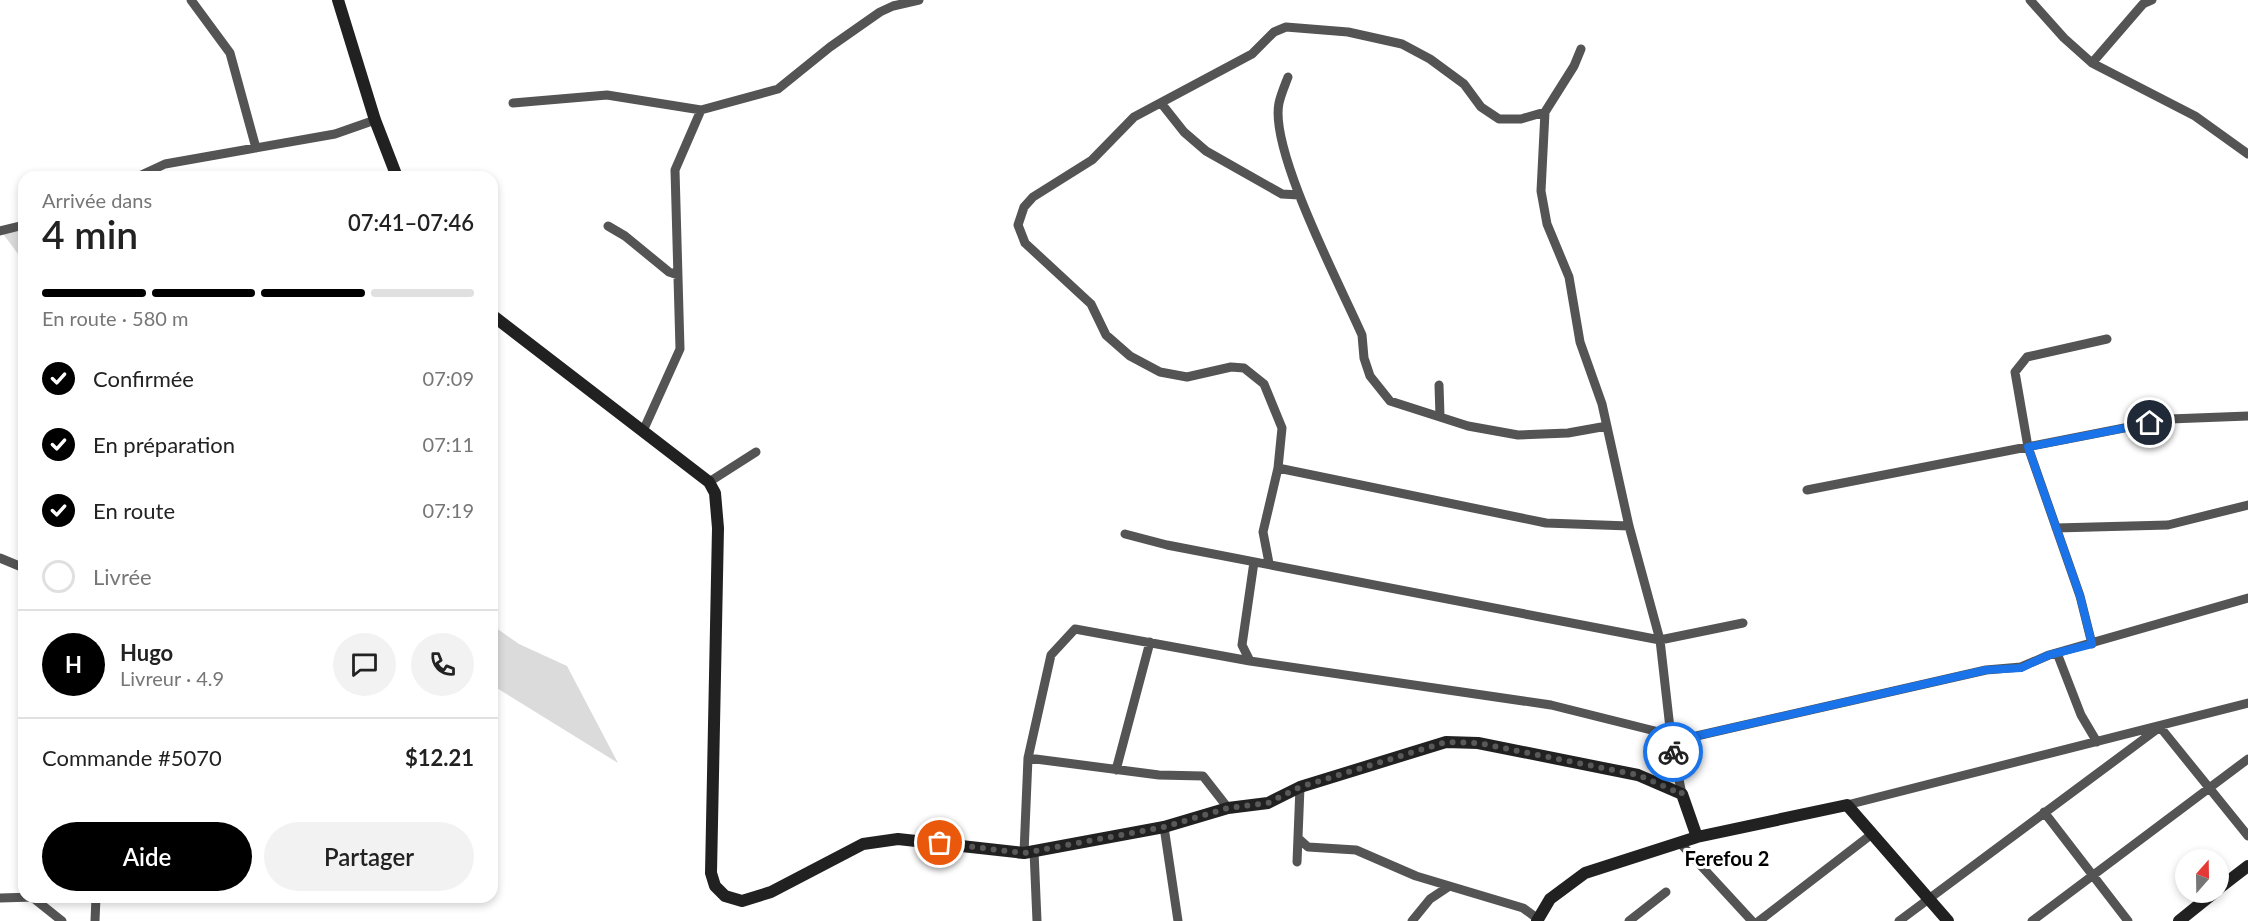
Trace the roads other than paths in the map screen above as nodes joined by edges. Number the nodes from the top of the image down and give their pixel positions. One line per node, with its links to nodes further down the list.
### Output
1 (191, 0): 14 (street)
2 (338, 0): 13 (street)
3 (919, 0): 11 (street)
4 (2030, 0): 7 (street)
5 (2152, 0): 7 (street)
6 (1581, 49): 12 (street)
7 (2092, 63): 15 (street)
8 (1288, 77): 18 (street)
9 (513, 103): 11 (street)
10 (1161, 103): 12 (street); 18 (street); 32 (street)
11 (702, 110): 22 (street)
12 (1545, 112): 28 (street)
13 (375, 120): 14 (street); 17 (street)
14 (256, 148): 16 (street)
15 (2248, 154)
16 (150, 171)
17 (395, 171)
18 (1299, 195): 26 (street)
19 (18, 226): 21 (street)
20 (608, 226): 22 (street)
21 (0, 231)
22 (678, 275): 29 (street)
23 (498, 320): 29 (street)
24 (2107, 339): 30 (street)
25 (1439, 386): 26 (street)
26 (1440, 416): 28 (street)
27 (2248, 416): 30 (street)
28 (1607, 426): 36 (street)
29 (643, 431): 33 (street)
30 (2028, 447): 34 (street); 37 (street)
31 (756, 452): 33 (street)
32 (1278, 468): 36 (street); 41 (street)
33 (709, 482): 69 (street)
34 (1807, 490)
35 (2248, 505): 37 (street)
36 (1629, 526): 45 (street)
37 (2056, 528): 47 (street)
38 (1125, 534): 40 (street)
39 (0, 558): 42 (street)
40 (1254, 562): 41 (street); 49 (street)
41 (1269, 563): 45 (street)
42 (18, 566)
43 (2248, 598): 47 (street)
44 (1743, 623): 45 (street)
45 (1659, 640): 53 (street)
46 (1150, 642): 49 (street); 54 (street); 56 (street)
47 (2092, 644): 48 (street)
48 (2057, 653): 52 (street); 53 (street)
49 (1250, 661): 53 (street)
50 (2248, 703): 51 (street)
51 (2160, 727): 52 (street); 58 (street); 62 (street)
52 (2097, 742): 60 (street)
53 (1672, 746): 59 (street)
54 (1028, 758): 56 (street); 69 (street)
55 (2248, 759): 58 (street)
56 (1116, 770): 61 (street)
57 (1300, 787): 59 (street); 61 (street); 67 (street)
58 (2209, 789): 65 (street); 72 (street)
59 (1682, 794): 66 (street)
60 (1847, 805): 64 (street); 66 (street)
61 (1228, 808): 63 (street)
62 (2044, 812): 72 (street); 78 (street)
63 (1164, 827): 69 (street); 86 (street)
64 (1872, 834): 78 (street); 90 (street)
65 (2248, 836)
66 (1697, 837): 68 (street)
67 (1298, 838): 70 (street); 74 (street)
68 (1680, 843): 82 (street); 89 (street)
69 (1029, 852): 85 (street)
70 (1297, 862)
71 (2248, 866): 73 (street)
72 (2093, 876): 93 (street); 94 (street)
73 (2229, 881)
74 (1448, 887): 82 (street); 87 (street)
75 (0, 892): 77 (street)
76 (1666, 892): 88 (street)
77 (5, 897)
78 (1928, 898): 91 (street); 92 (street)
79 (40, 903): 83 (street)
80 (94, 903): 84 (street)
81 (2201, 903): 95 (street)
82 (1538, 920)
83 (62, 921)
84 (96, 921)
85 (1037, 921)
86 (1178, 921)
87 (1412, 921)
88 (1629, 921)
89 (1752, 921)
90 (1759, 921)
91 (1899, 921)
92 (1948, 921)
93 (2032, 921)
94 (2128, 921)
95 (2179, 921)

